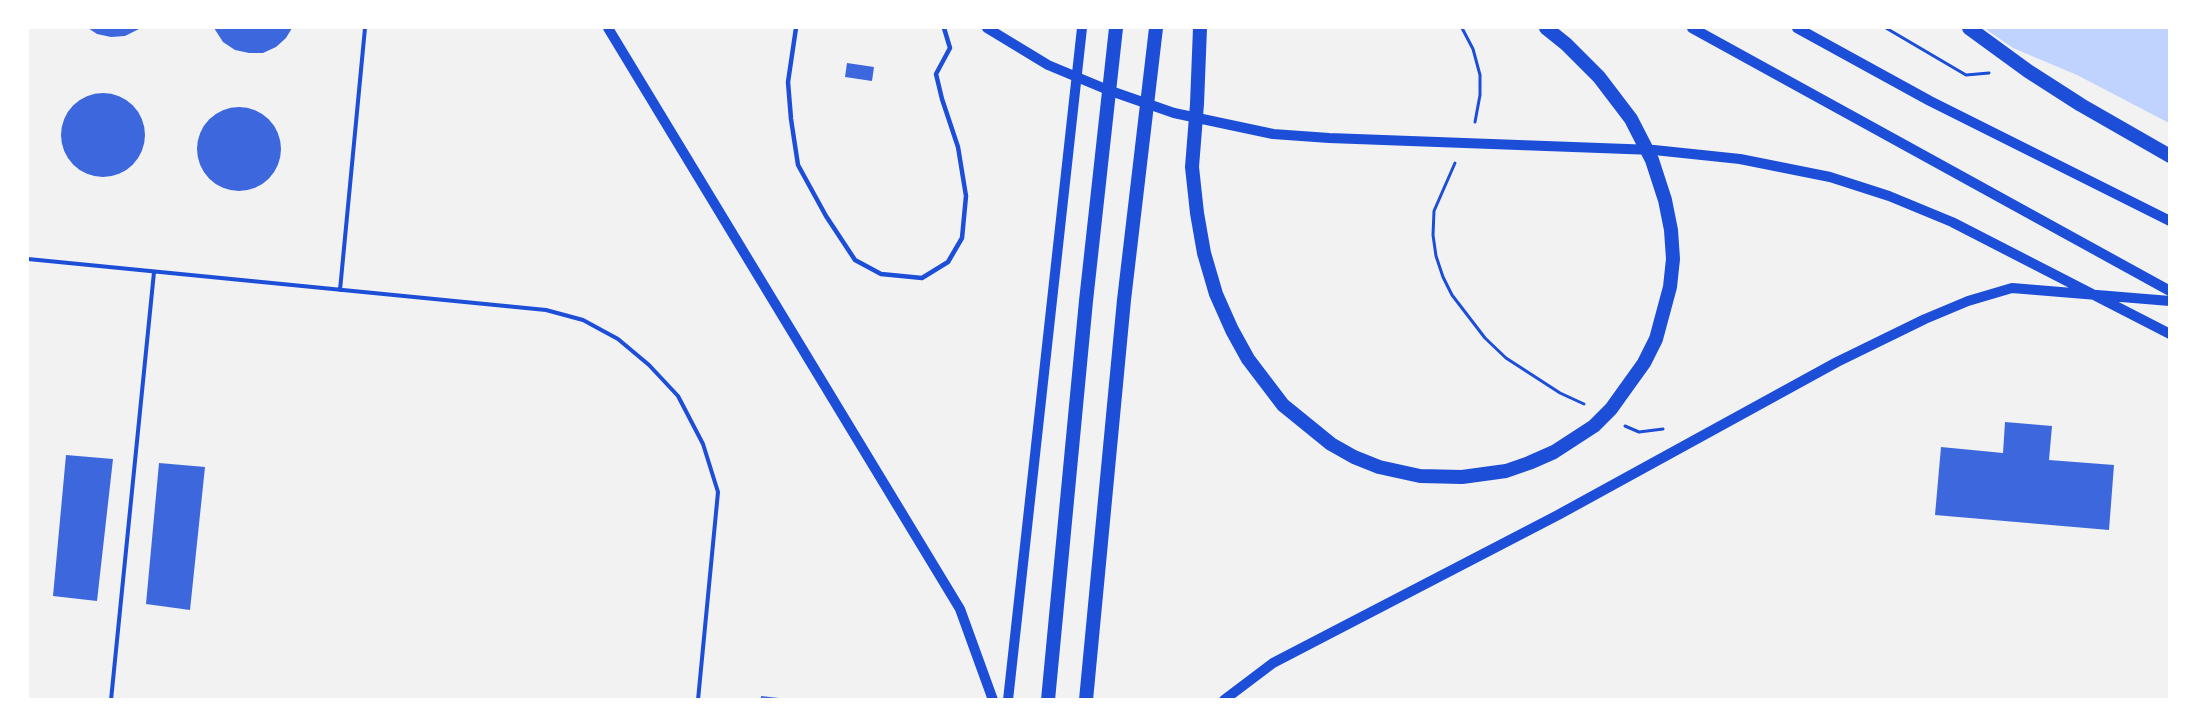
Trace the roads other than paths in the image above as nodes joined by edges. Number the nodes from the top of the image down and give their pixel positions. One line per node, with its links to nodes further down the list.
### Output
1 (365, 28): 18 (lane)
2 (608, 28): 24 (main road)
3 (796, 28): 4 (street)
4 (944, 28)
5 (987, 28): 21 (main road)
6 (1082, 28): 25 (main road)
7 (1116, 28): 26 (highway)
8 (1156, 28): 27 (highway)
9 (1200, 28): 10 (highway)
10 (1546, 28)
11 (1692, 28): 19 (main road)
12 (1797, 28): 15 (main road)
13 (1970, 28): 14 (highway)
14 (2170, 156)
15 (2170, 221)
16 (28, 259): 17 (lane)
17 (154, 272): 18 (lane); 22 (lane)
18 (340, 290): 23 (lane)
19 (2170, 291)
20 (2170, 301): 28 (main road)
21 (2170, 334)
22 (111, 700)
23 (698, 700)
24 (993, 700)
25 (1008, 700)
26 (1048, 700)
27 (1086, 700)
28 (1224, 700)

